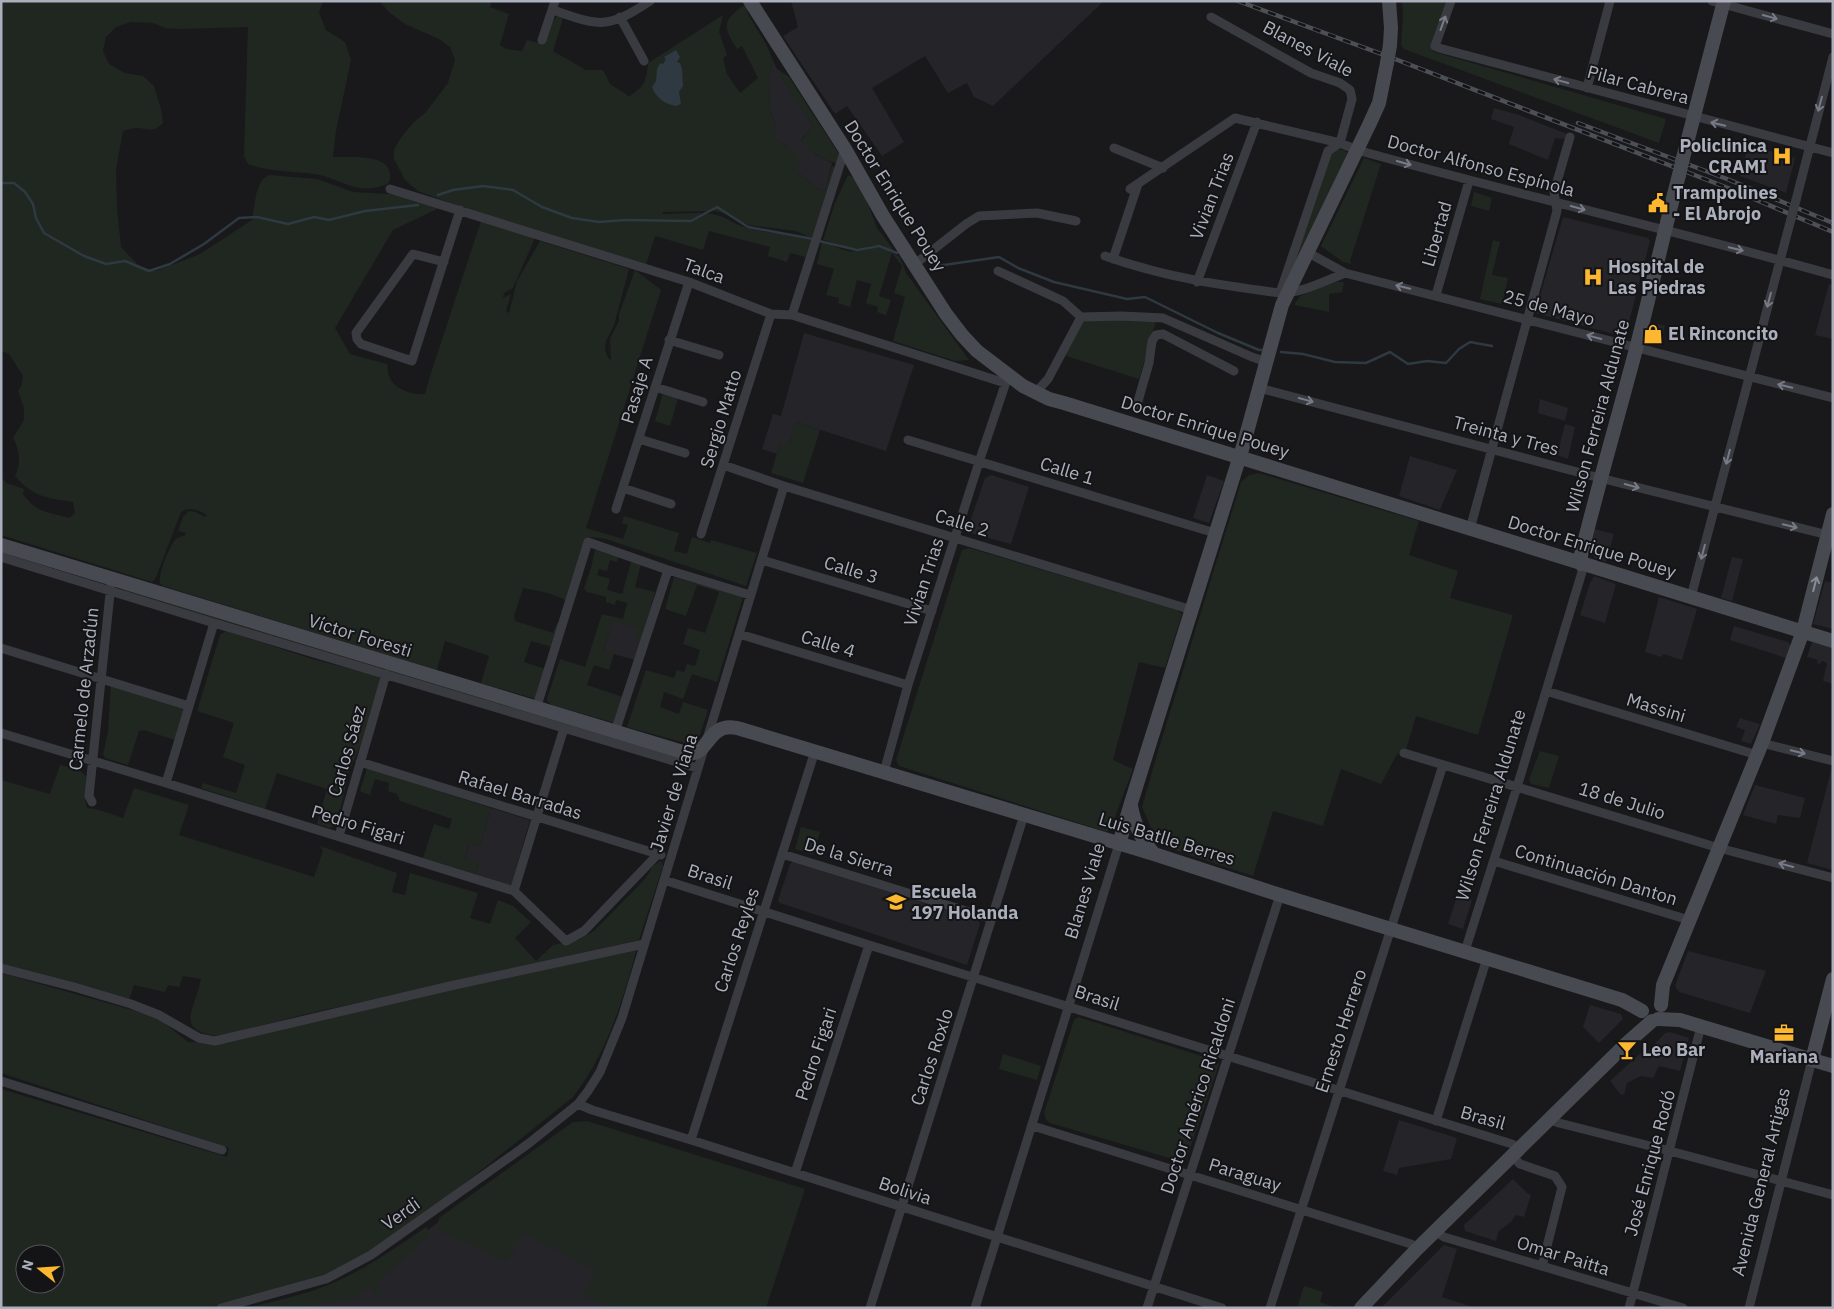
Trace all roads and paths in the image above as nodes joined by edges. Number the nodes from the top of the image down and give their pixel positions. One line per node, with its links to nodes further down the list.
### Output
1 (650, 1): 8 (street)
2 (750, 1): 21 (street, Doctor Enrique Pouey)
3 (1389, 1): 22 (street, Blanes Viale, bridge)
4 (1451, 1): 14 (street, Pilar Cabrera, one-way to 4)
5 (1610, 1): 14 (street)
6 (1720, 2): 10 (street, one-way to 10); 15 (street, Wilson Ferreira Aldunate)
7 (554, 6): 8 (street); 11 (street)
8 (620, 17): 13 (street)
9 (1211, 17): 18 (street, Blanes Viale)
10 (1833, 34)
11 (542, 40)
12 (1833, 57): 19 (street, one-way to 19)
13 (644, 61)
14 (1586, 88): 15 (street, Pilar Cabrera)
15 (1694, 118): 19 (street, Pilar Cabrera, one-way to 15); 30 (street, Wilson Ferreira Aldunate, bridge)
16 (1257, 122): 18 (street, Doctor Alfonso Espínola); 24 (street, Doctor Alfonso Espínola); 39 (street, Vivian Trias)
17 (1570, 137): 27 (street)
18 (1340, 143): 22 (street, Doctor Alfonso Espínola); 40 (street, Blanes Viale)
19 (1809, 147): 23 (street, Pilar Cabrera); 32 (street, bridge)
20 (1114, 148): 24 (street)
21 (845, 149): 34 (street, Doctor Enrique Pouey); 43 (street)
22 (1357, 150): 25 (street, Doctor Alfonso Espínola, one-way to 25); 31 (street, Blanes Viale)
23 (1833, 153)
24 (1163, 168): 39 (street, Doctor Alfonso Espínola)
25 (1469, 181): 27 (street, Doctor Alfonso Espínola); 41 (street, Libertad)
26 (390, 189): 28 (street, Talca)
27 (1556, 202): 30 (street, Doctor Alfonso Espínola, one-way to 30); 45 (street)
28 (460, 210): 33 (street); 38 (street, Talca)
29 (1076, 220): 34 (street)
30 (1664, 230): 32 (street, Doctor Alfonso Espínola, one-way to 32); 47 (street, Wilson Ferreira Aldunate)
31 (1306, 252): 36 (street, 25 de Mayo); 40 (street, Blanes Viale)
32 (1780, 260): 37 (street, Doctor Alfonso Espínola); 51 (street, one-way to 51)
33 (444, 262): 33 (street)
34 (914, 264): 52 (street, Doctor Enrique Pouey)
35 (998, 271): 44 (street)
36 (1345, 273): 40 (street); 41 (street, 25 de Mayo, one-way to 36)
37 (1833, 275)
38 (689, 282): 42 (street, Talca); 46 (street, Pasaje A)
39 (1197, 282): 40 (street)
40 (1284, 293): 49 (street, Blanes Viale)
41 (1436, 295): 45 (street, 25 de Mayo)
42 (771, 314): 43 (street, Talca); 65 (street, Sergio Matto)
43 (792, 315): 52 (street, Talca)
44 (1081, 317): 49 (street); 55 (street)
45 (1527, 319): 47 (street, 25 de Mayo, one-way to 45); 61 (street)
46 (669, 340): 48 (street); 53 (street, Pasaje A)
47 (1636, 348): 51 (street, 25 de Mayo); 66 (street, Wilson Ferreira Aldunate)
48 (719, 355)
49 (1267, 362): 54 (street, Blanes Viale)
50 (1234, 371): 58 (street)
51 (1748, 377): 56 (street, 25 de Mayo, one-way to 51); 71 (street, one-way to 71)
52 (1007, 379): 55 (street, Doctor Enrique Pouey); 64 (street, Vivian Trias)
53 (655, 386): 57 (street); 59 (street, Pasaje A)
54 (1259, 388): 61 (street, Treinta y Tres, one-way to 61); 63 (street, Blanes Viale)
55 (1036, 392): 63 (street, Doctor Enrique Pouey)
56 (1833, 398)
57 (703, 402)
58 (1136, 408)
59 (638, 439): 62 (street); 68 (street, Pasaje A)
60 (908, 440): 64 (street, Calle 1)
61 (1492, 449): 66 (street, Treinta y Tres); 73 (street)
62 (685, 454)
63 (1240, 457): 73 (street, Doctor Enrique Pouey); 74 (street, Blanes Viale)
64 (979, 462): 74 (street, Calle 1); 77 (street, Vivian Trias)
65 (724, 465): 67 (street, Calle 2); 75 (street, Sergio Matto)
66 (1600, 478): 71 (street, Treinta y Tres, one-way to 71); 81 (street, Wilson Ferreira Aldunate)
67 (784, 486): 77 (street, Calle 2); 80 (street, Javier de Viana)
68 (623, 488): 69 (street); 70 (street, Pasaje A)
69 (671, 504)
70 (616, 508)
71 (1714, 508): 76 (street, Treinta y Tres, one-way to 76); 85 (street, one-way to 85)
72 (1833, 514): 76 (street)
73 (1470, 529): 81 (street, Doctor Enrique Pouey)
74 (1215, 533): 86 (street, Blanes Viale)
75 (701, 534)
76 (1830, 536): 89 (street, one-way to 76)
77 (955, 537): 86 (street, Calle 2); 87 (street, Vivian Trias)
78 (1, 545): 83 (street, Víctor Foresti)
79 (1, 557): 83 (street, Víctor Foresti)
80 (762, 560): 84 (street, Javier de Viana); 87 (street, Calle 3)
81 (1581, 564): 85 (street, Doctor Enrique Pouey); 96 (street, Wilson Ferreira Aldunate)
82 (668, 570): 84 (street); 98 (street); 100 (street)
83 (111, 584): 88 (street, Víctor Foresti); 94 (street, Carmelo de Arzadún); 98 (street, Víctor Foresti)
84 (750, 595): 90 (street, Javier de Viana)
85 (1691, 597): 89 (street, Doctor Enrique Pouey)
86 (1192, 610): 115 (street, Blanes Viale)
87 (932, 611): 95 (street, Vivian Trias)
88 (214, 623): 93 (street, Víctor Foresti); 97 (street)
89 (1803, 631): 91 (street, Doctor Enrique Pouey); 103 (street)
90 (739, 634): 95 (street, Calle 4); 102 (street, Javier de Viana)
91 (1833, 641)
92 (1, 648): 94 (street)
93 (386, 674): 99 (street, Víctor Foresti); 108 (street, Carlos Sáez)
94 (102, 679): 97 (street); 106 (street, Carmelo de Arzadún)
95 (908, 685): 111 (street, Vivian Trias)
96 (1546, 691): 103 (street, Massini); 113 (street, Wilson Ferreira Aldunate)
97 (189, 706): 112 (street)
98 (536, 709): 100 (street, Víctor Foresti)
99 (564, 728): 110 (street, Víctor Foresti); 117 (street)
100 (615, 732): 102 (street, Víctor Foresti)
101 (1, 733): 106 (street, Pedro Figari)
102 (705, 745): 104 (street, Luis Batlle Berres); 110 (street, Javier de Viana)
103 (1760, 749): 107 (street, Massini, one-way to 107); 120 (street)
104 (815, 750): 111 (street, Luis Batlle Berres); 122 (street, Carlos Reyles)
105 (1404, 752): 109 (street, 18 de Julio)
106 (94, 761): 112 (street, Pedro Figari); 114 (street, Carmelo de Arzadún)
107 (1833, 761)
108 (360, 762): 117 (street, Rafael Barradas); 118 (street, Carlos Sáez)
109 (1443, 765): 113 (street, 18 de Julio); 133 (street, Ernesto Herrero)
110 (697, 768): 124 (street, Javier de Viana)
111 (884, 772): 116 (street, Luis Batlle Berres)
112 (166, 782): 118 (street, Pedro Figari)
113 (1517, 786): 120 (street, 18 de Julio); 125 (street, Wilson Ferreira Aldunate)
114 (92, 802)
115 (1131, 803): 119 (street, Blanes Viale); 123 (street)
116 (1024, 815): 119 (street, Luis Batlle Berres); 131 (street, Carlos Roxlo)
117 (536, 817): 121 (street, Rafael Barradas); 128 (street)
118 (338, 836): 128 (street, Pedro Figari)
119 (1119, 844): 123 (street, Luis Batlle Berres); 142 (street, Blanes Viale)
120 (1719, 848): 126 (street, 18 de Julio, one-way to 120); 132 (street)
121 (658, 854): 124 (street, Rafael Barradas); 128 (street, Pedro Figari)
122 (782, 854): 130 (street, Carlos Reyles); 131 (street, De la Sierra)
123 (1154, 854): 129 (street, Luis Batlle Berres)
124 (671, 858): 127 (street, Javier de Viana)
125 (1494, 861): 132 (street, Continuación Danton); 136 (street, Wilson Ferreira Aldunate)
126 (1833, 878)
127 (664, 880): 130 (street, Brasil); 134 (street, Javier de Viana)
128 (514, 891)
129 (1280, 895): 133 (street, Luis Batlle Berres); 145 (street, Doctor Américo Ricaldoni)
130 (763, 911): 135 (street, Brasil); 154 (street, Carlos Reyles)
131 (992, 919): 139 (street, Carlos Roxlo)
132 (1689, 920): 143 (street)
133 (1391, 929): 136 (street, Luis Batlle Berres); 149 (street, Ernesto Herrero)
134 (644, 944): 138 (street); 150 (street, Javier de Viana)
135 (869, 945): 139 (street, Brasil); 158 (street, Pedro Figari)
136 (1465, 951): 137 (street, Luis Batlle Berres)
137 (1487, 958): 143 (street, Luis Batlle Berres); 152 (street)
138 (1, 968)
139 (974, 977): 142 (street, Brasil); 162 (street, Carlos Roxlo)
140 (1833, 979): 141 (street, Avenida General Artigas)
141 (1831, 996): 146 (street, Avenida General Artigas)
142 (1070, 1006): 145 (street, Brasil); 153 (street, Blanes Viale)
143 (1652, 1010): 144 (street); 151 (street)
144 (1701, 1026): 146 (street); 156 (street, José Enrique Rodó)
145 (1229, 1057): 149 (street, Brasil); 159 (street, Doctor Américo Ricaldoni)
146 (1812, 1060): 147 (street); 160 (street, Avenida General Artigas)
147 (1833, 1066)
148 (1, 1081): 155 (street)
149 (1338, 1090): 152 (street, Brasil); 163 (street, Ernesto Herrero)
150 (578, 1104): 154 (street, Bolivia); 170 (street, Verdi)
151 (1549, 1119): 156 (street); 157 (street)
152 (1436, 1121): 157 (street, Brasil)
153 (1033, 1126): 159 (street, Paraguay); 165 (street, Blanes Viale)
154 (691, 1140): 158 (street, Bolivia)
155 (222, 1150)
156 (1670, 1151): 160 (street); 169 (street, José Enrique Rodó)
157 (1515, 1152): 164 (street); 167 (street, Brasil)
158 (795, 1173): 162 (street, Bolivia)
159 (1189, 1175): 163 (street, Paraguay); 168 (street, Doctor Américo Ricaldoni)
160 (1782, 1180): 161 (street); 179 (street, Avenida General Artigas)
161 (1833, 1195)
162 (901, 1207): 165 (street, Bolivia); 171 (street, Carlos Roxlo)
163 (1302, 1209): 166 (street, Paraguay); 175 (street, Ernesto Herrero)
164 (1435, 1231): 166 (street); 167 (street, Omar Paitta)
165 (997, 1237): 168 (street, Bolivia); 172 (street, Blanes Viale)
166 (1417, 1249): 176 (street)
167 (1542, 1266): 169 (street, Omar Paitta)
168 (1154, 1286): 173 (street, Doctor Américo Ricaldoni); 174 (street, Bolivia)
169 (1632, 1294): 177 (street, José Enrique Rodó); 178 (street, Omar Paitta)
170 (221, 1308)
171 (870, 1308)
172 (976, 1308)
173 (1148, 1308)
174 (1222, 1308)
175 (1270, 1308)
176 (1361, 1308)
177 (1629, 1308)
178 (1683, 1308)
179 (1749, 1308)

